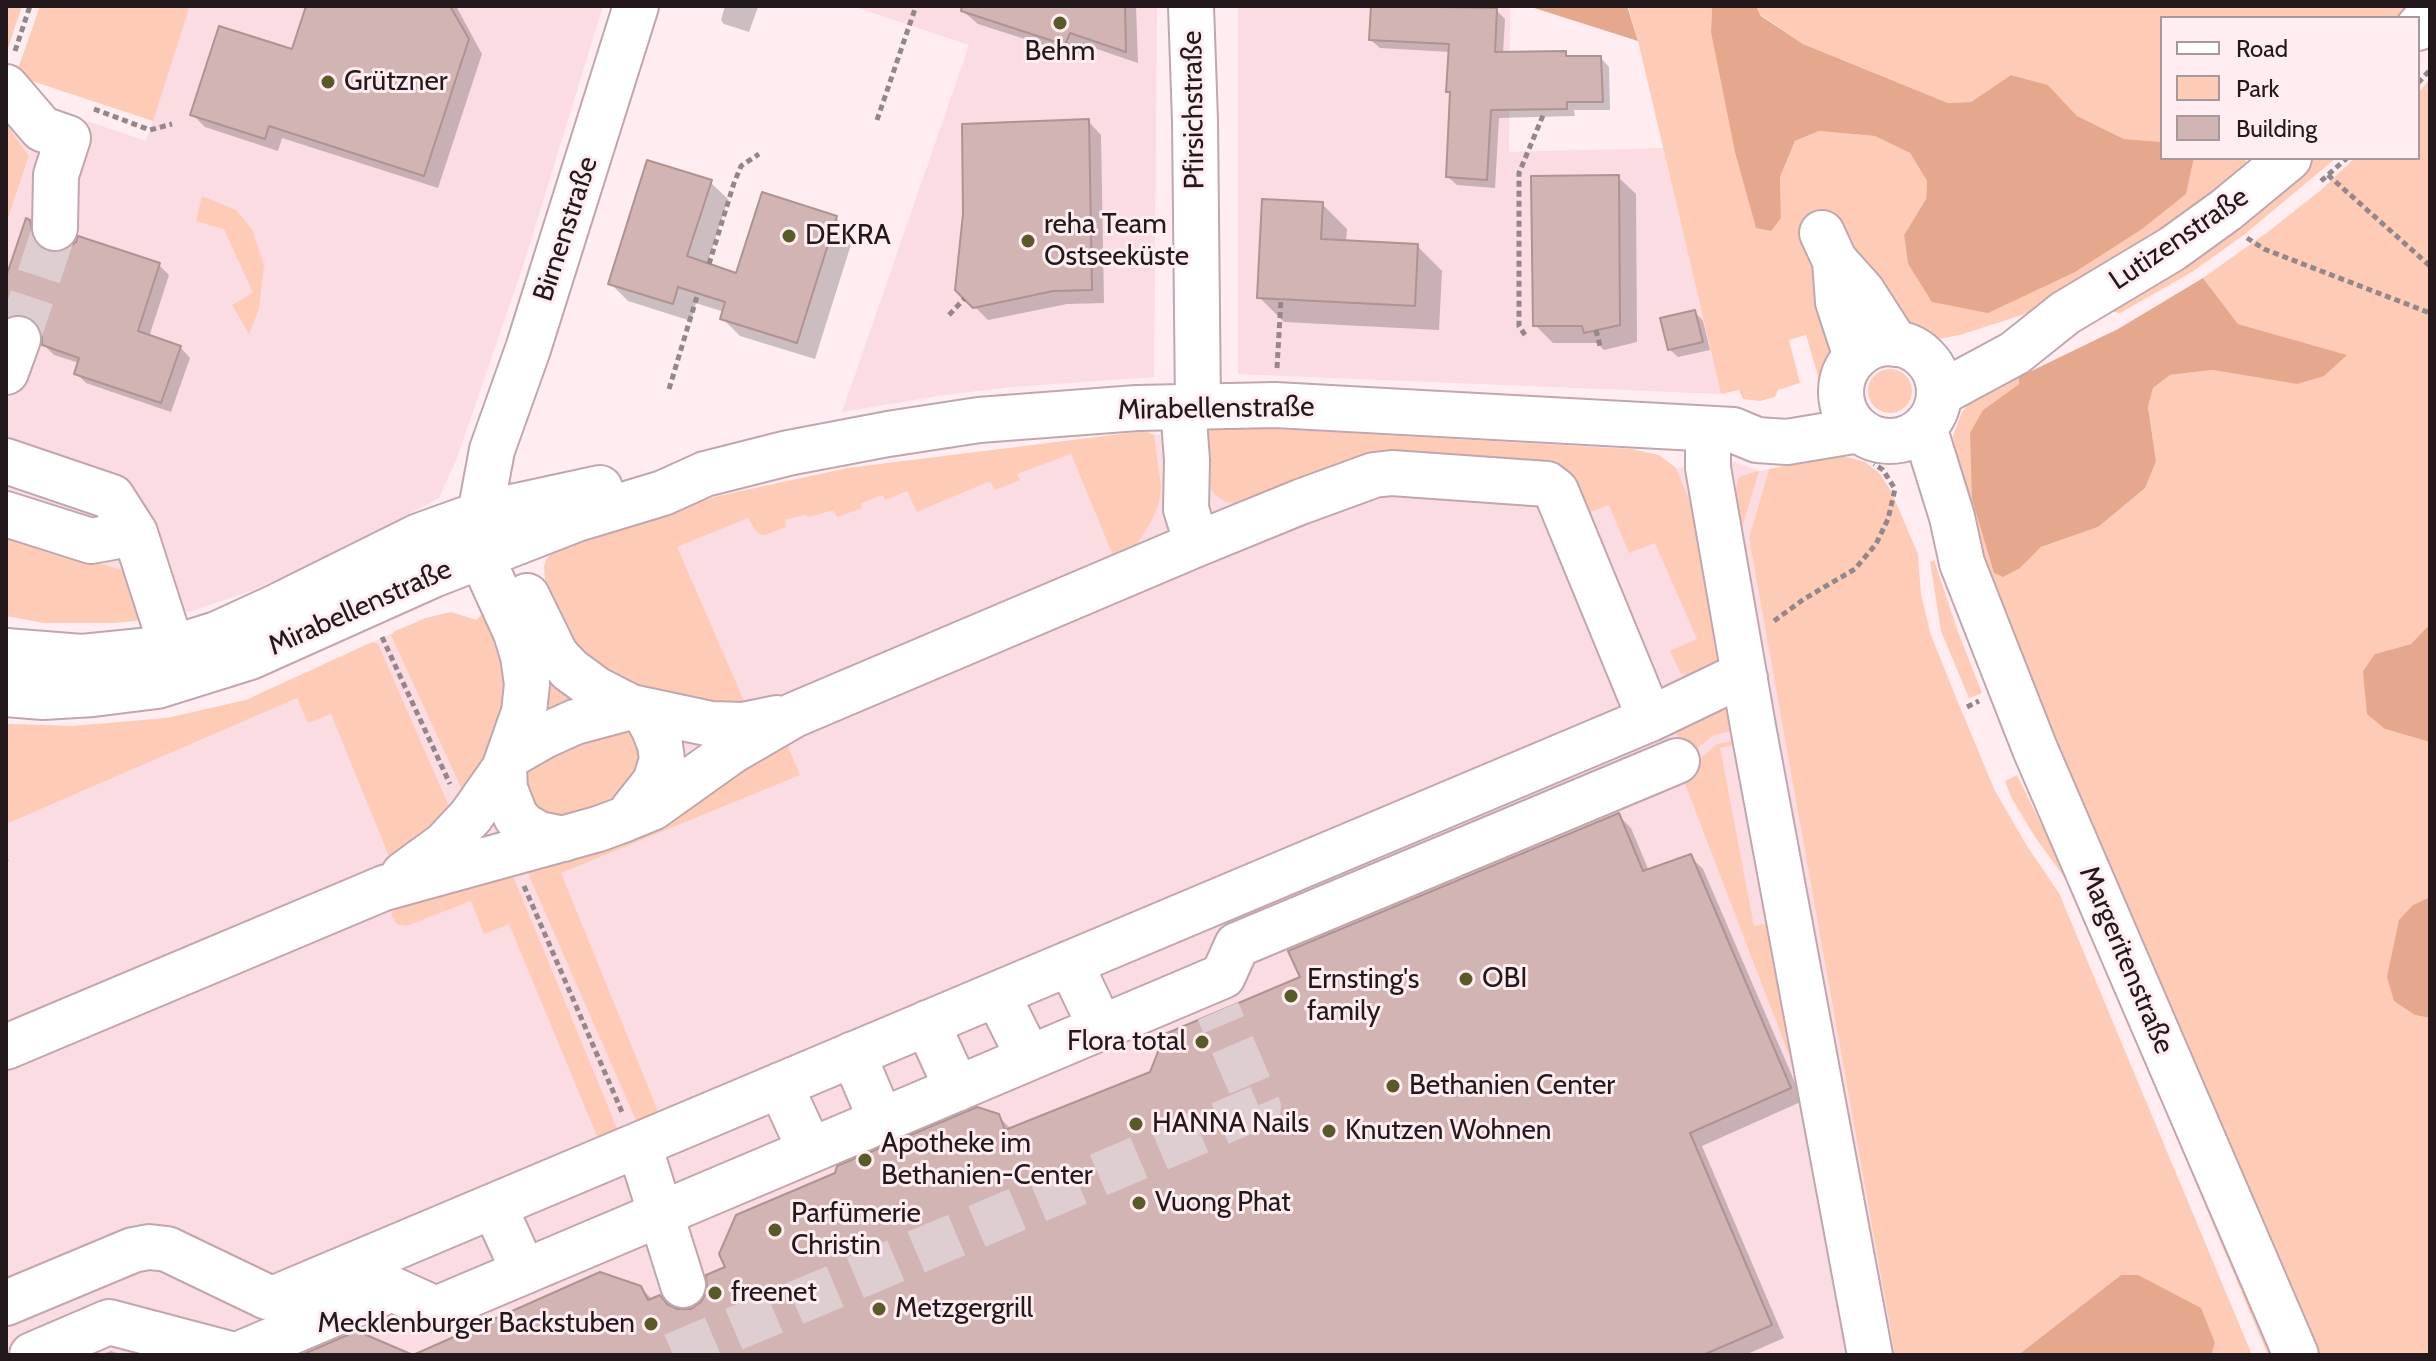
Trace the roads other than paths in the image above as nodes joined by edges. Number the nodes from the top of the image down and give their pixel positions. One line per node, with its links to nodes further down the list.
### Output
1 (636, 6): 13 (street, Birnenstraße)
2 (1191, 6): 8 (street, Pfirsichstraße)
3 (9, 73): 5 (street)
4 (2308, 167): 7 (street, Lutizenstraße)
5 (55, 228)
6 (1828, 247): 7 (street, Margeritenstraße)
7 (1891, 393): 9 (street, Mirabellenstraße); 56 (street, Margeritenstraße)
8 (1190, 407): 9 (street, Mirabellenstraße); 13 (street, Mirabellenstraße); 14 (street, Pfirsichstraße)
9 (1720, 430): 17 (street)
10 (6, 461): 12 (street)
11 (6, 514): 12 (street)
12 (135, 533): 15 (street)
13 (489, 539): 15 (street, Mirabellenstraße); 18 (street, Mirabellenstraße); 19 (street); 24 (street)
14 (1197, 544): 20 (street); 21 (street)
15 (172, 648): 16 (street, Mirabellenstraße)
16 (6, 651)
17 (1745, 678): 21 (street); 55 (street)
18 (6, 694)
19 (637, 709): 20 (street); 24 (street); 26 (street)
20 (794, 715): 26 (street)
21 (1650, 719): 22 (street)
22 (1572, 751): 25 (street); 28 (street)
23 (1677, 761): 25 (street)
24 (506, 763): 27 (street); 30 (street)
25 (1592, 797): 29 (street)
26 (625, 819): 27 (street)
27 (564, 839): 30 (street)
28 (1365, 839): 29 (street); 31 (street)
29 (1401, 879): 33 (street)
30 (384, 888): 37 (street)
31 (1195, 910): 32 (street); 33 (street)
32 (1070, 963): 34 (street); 36 (street)
33 (1215, 990): 36 (street)
34 (997, 994): 35 (street); 39 (street)
35 (927, 1023): 38 (street); 41 (street)
36 (1101, 1028): 39 (street)
37 (6, 1047)
38 (853, 1054): 40 (street); 42 (street)
39 (1029, 1058): 41 (street)
40 (780, 1085): 43 (street); 44 (street)
41 (957, 1089): 42 (street)
42 (881, 1120): 43 (street)
43 (810, 1150): 46 (street)
44 (641, 1155): 45 (street); 46 (street)
45 (494, 1206): 48 (street); 50 (street)
46 (661, 1214): 48 (street); 49 (street)
47 (82, 1271): 50 (street); 51 (street); 52 (street)
48 (524, 1272): 53 (street)
49 (683, 1285)
50 (267, 1297): 53 (street)
51 (6, 1303)
52 (104, 1324): 53 (street); 54 (street)
53 (242, 1354)
54 (32, 1355)
55 (1870, 1355)
56 (2296, 1355)

